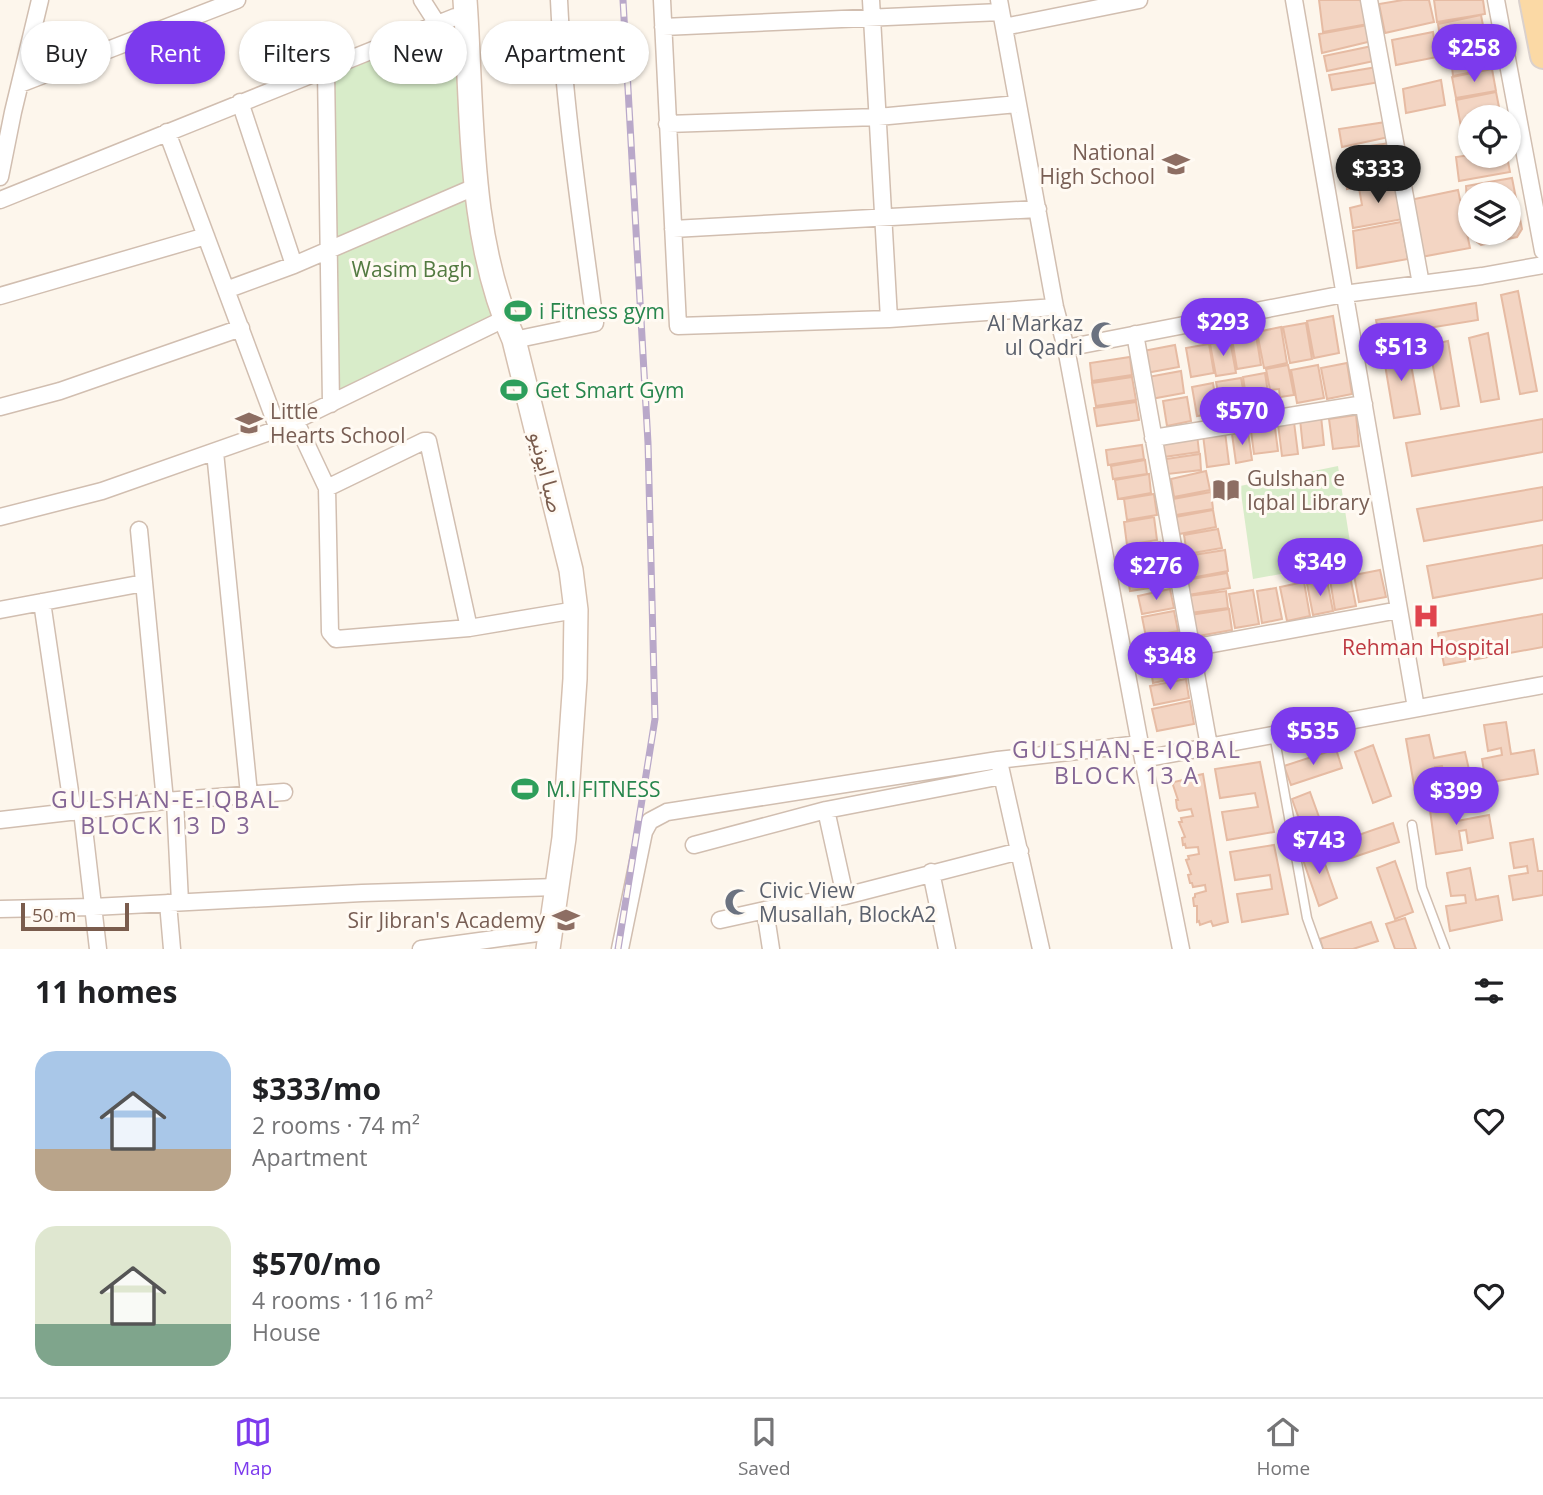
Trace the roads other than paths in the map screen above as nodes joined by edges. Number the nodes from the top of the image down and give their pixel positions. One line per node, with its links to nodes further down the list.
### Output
1 (40, 0): 20 (street)
2 (237, 0): 20 (street)
3 (422, 0): 16 (street)
4 (559, 0): 49 (street)
5 (662, 0): 18 (street)
6 (872, 0): 15 (street)
7 (1139, 0): 12 (street)
8 (1294, 0): 42 (street)
9 (1369, 0): 40 (street)
10 (1496, 0): 37 (street)
11 (1532, 0): 19 (main road)
12 (1088, 5): 14 (street)
13 (466, 8): 17 (street); 30 (main road, صبا ایونیو)
14 (1001, 13): 15 (street); 24 (street)
15 (872, 18): 18 (street); 26 (street)
16 (435, 21)
17 (448, 21)
18 (663, 27): 27 (street)
19 (1543, 56)
20 (20, 84): 25 (street)
21 (290, 84): 23 (street)
22 (326, 84): 36 (street)
23 (240, 103): 28 (street); 38 (street)
24 (1018, 104): 26 (street); 32 (street)
25 (6, 110): 29 (street)
26 (878, 117): 27 (street); 33 (street)
27 (667, 124): 34 (street)
28 (167, 132): 31 (street); 35 (street)
29 (0, 177)
30 (477, 186): 36 (street); 45 (main road, صبا ایونیو)
31 (0, 200)
32 (1038, 209): 33 (street); 44 (street)
33 (883, 218): 34 (street); 46 (street)
34 (673, 229): 46 (street)
35 (206, 236): 41 (street); 43 (street)
36 (329, 250): 38 (street); 51 (street)
37 (1543, 251)
38 (294, 265): 41 (street)
39 (1543, 265): 40 (street)
40 (1421, 284): 42 (street)
41 (226, 290): 47 (street)
42 (1344, 294): 48 (street); 52 (street)
43 (0, 296)
44 (1055, 307): 46 (street); 50 (street)
45 (504, 318): 49 (main road, صبا ایونیو); 51 (street)
46 (889, 319)
47 (241, 328): 53 (street); 55 (street)
48 (1135, 334): 50 (street); 56 (street)
49 (514, 340): 64 (main road, صبا ایونیو)
50 (1066, 348): 72 (street)
51 (331, 404): 54 (street)
52 (1364, 404): 56 (street); 65 (street)
53 (0, 407)
54 (295, 420): 55 (street); 58 (street)
55 (278, 429): 57 (street)
56 (1153, 438): 67 (street)
57 (215, 452): 59 (street); 75 (street)
58 (327, 488): 66 (street); 66 (street)
59 (0, 517)
60 (139, 530): 61 (street)
61 (144, 583): 62 (street); 76 (street)
62 (42, 603): 63 (street); 78 (street)
63 (0, 610)
64 (576, 610): 66 (street); 84 (main road, صبا ایونیو)
65 (1399, 610): 67 (street); 69 (street)
66 (469, 628)
67 (1191, 648): 71 (street)
68 (1543, 685): 69 (street)
69 (1416, 708): 70 (street)
70 (1274, 734): 71 (street); 100 (lane)
71 (1209, 746): 72 (street)
72 (1141, 752): 73 (street); 99 (street)
73 (1000, 768): 77 (street); 82 (street); 95 (street)
74 (285, 792): 75 (street)
75 (249, 794): 76 (street)
76 (170, 801): 78 (street); 86 (street)
77 (826, 810): 81 (street); 85 (street)
78 (77, 812): 79 (street); 87 (street)
79 (0, 820)
80 (1412, 825): 101 (lane)
81 (694, 845)
82 (1020, 850): 83 (street); 98 (street)
83 (931, 872): 85 (street); 97 (street)
84 (557, 887): 86 (street); 91 (main road, صبا ایونیو)
85 (845, 896): 89 (street)
86 (174, 903): 87 (street); 93 (street)
87 (93, 907): 88 (street); 92 (street)
88 (0, 909)
89 (765, 910): 90 (street); 96 (street)
90 (720, 920)
91 (550, 940): 94 (street)
92 (98, 949)
93 (172, 949)
94 (421, 949)
95 (620, 949)
96 (771, 949)
97 (947, 949)
98 (1041, 949)
99 (1181, 949)
100 (1318, 949)
101 (1445, 949)

